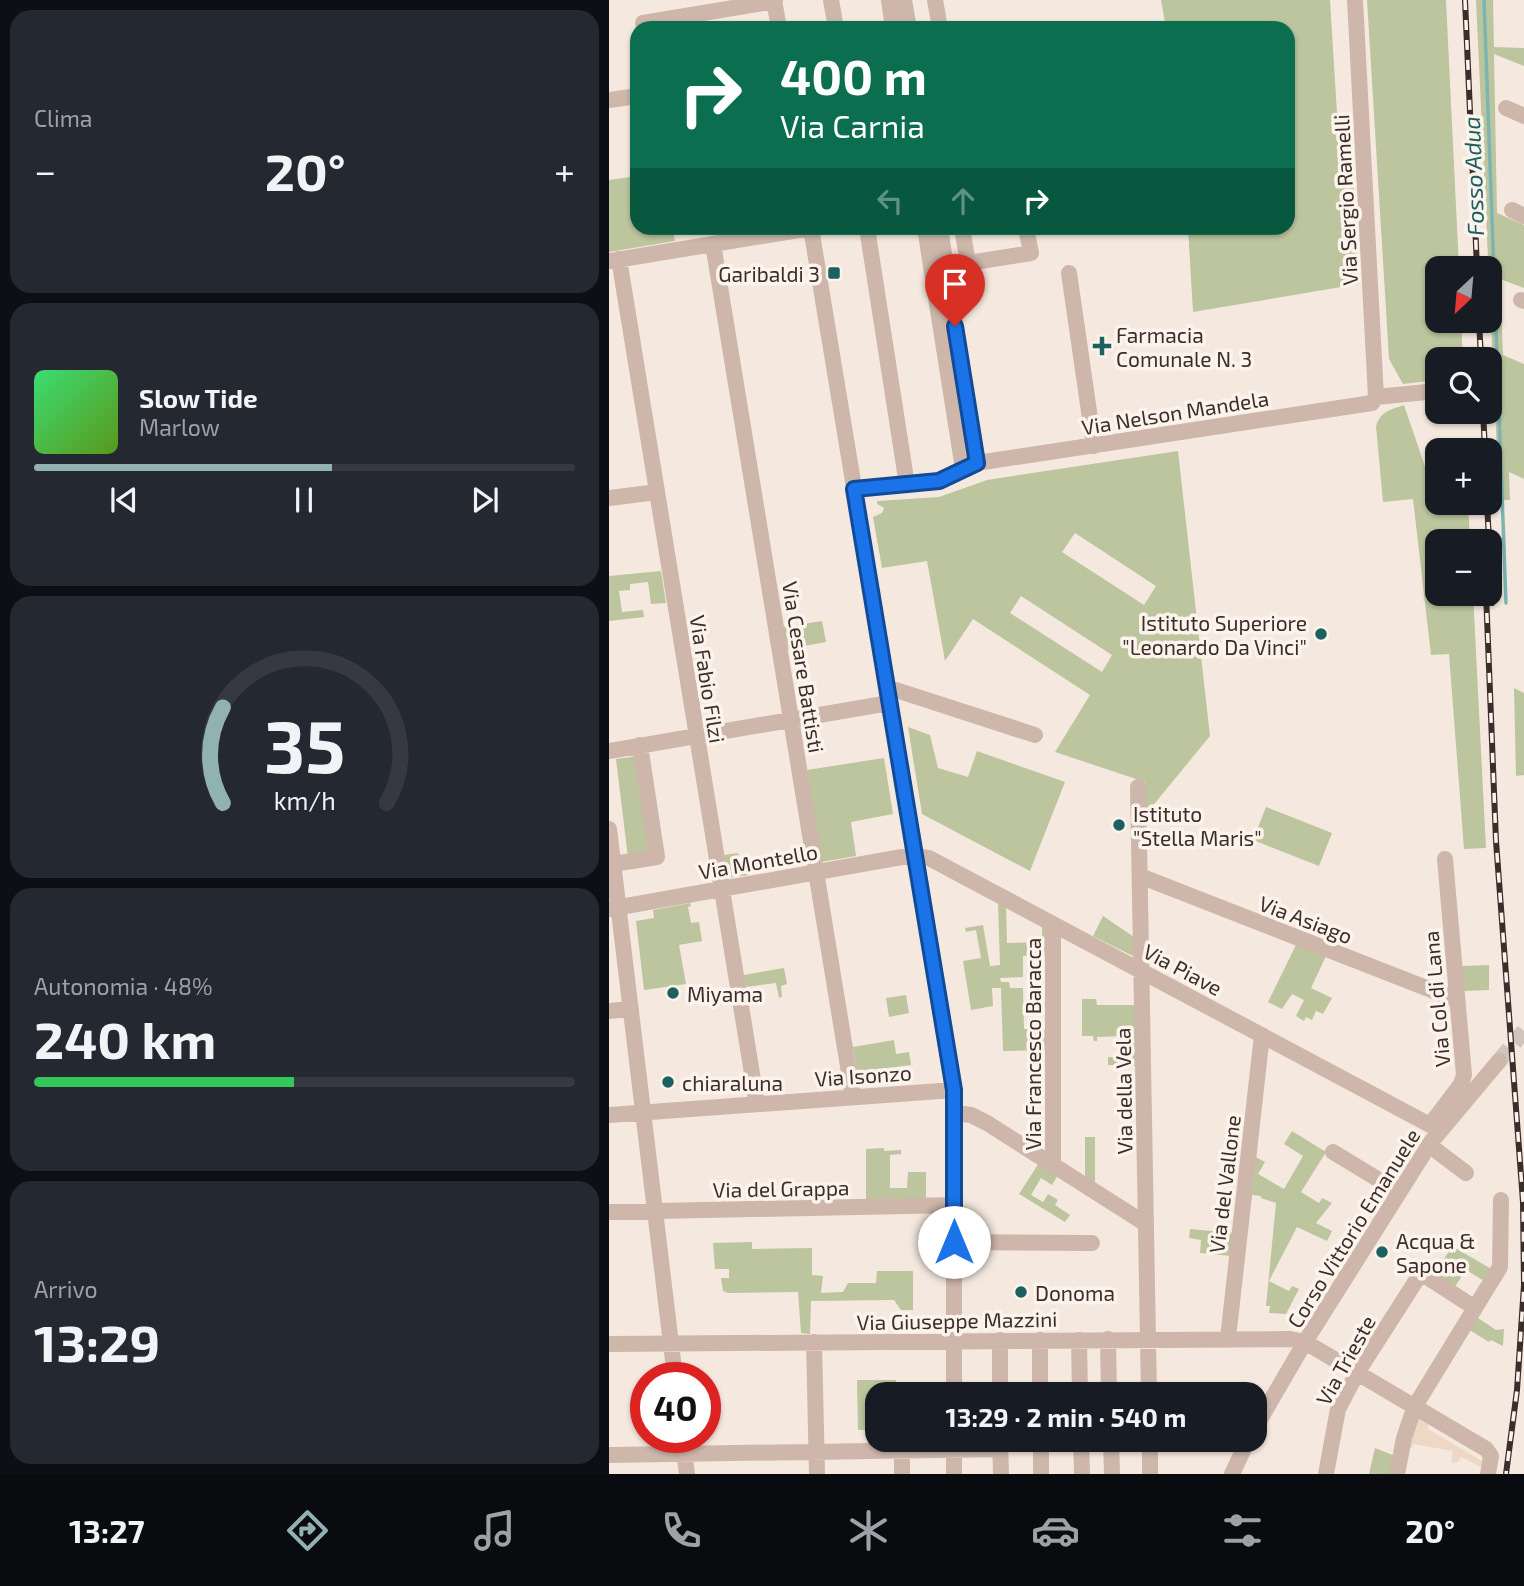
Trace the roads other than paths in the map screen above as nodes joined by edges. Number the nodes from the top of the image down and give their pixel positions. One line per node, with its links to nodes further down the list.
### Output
1 (831, 0): 8 (street)
2 (935, 0): 10 (street)
3 (1355, 0): 28 (street, Via Sergio Ramelli)
4 (774, 1): 6 (street); 7 (street)
5 (897, 5): 9 (street)
6 (655, 21)
7 (778, 21)
8 (835, 21)
9 (905, 21)
10 (939, 21)
11 (630, 97): 12 (street)
12 (609, 100)
13 (1506, 108): 14 (street)
14 (1524, 116)
15 (768, 235): 22 (street)
16 (812, 235): 32 (street)
17 (868, 235): 31 (street)
18 (927, 235): 25 (street)
19 (940, 235): 25 (street)
20 (963, 235): 24 (street)
21 (1027, 235): 24 (street)
22 (713, 244): 23 (street); 36 (street, Via Cesare Battisti)
23 (614, 260): 33 (street, Via Fabio Filzi)
24 (968, 263): 25 (street)
25 (939, 268): 30 (street)
26 (1069, 272): 29 (street)
27 (1425, 395): 28 (street, Via Nelson Mandela)
28 (1376, 397): 29 (street, Via Nelson Mandela)
29 (1094, 446): 30 (street, Via Nelson Mandela)
30 (970, 466): 31 (street, Via Nelson Mandela)
31 (908, 485): 32 (street, Via Nelson Mandela)
32 (854, 489): 35 (street)
33 (656, 492): 34 (street); 37 (street, Via Fabio Filzi)
34 (609, 498)
35 (888, 697): 36 (street); 38 (street); 43 (street)
36 (792, 719): 37 (street); 46 (street, Via Cesare Battisti)
37 (695, 736): 39 (street); 48 (street, Via Fabio Filzi)
38 (1035, 736)
39 (640, 746): 40 (street); 45 (street)
40 (609, 751)
41 (1138, 787): 47 (street, Via della Vela)
42 (609, 829): 45 (street)
43 (913, 855): 46 (street, Via Montello); 50 (street, Via Piave); 57 (street)
44 (1445, 859): 52 (street, Via Col di Lana)
45 (613, 864): 49 (street)
46 (817, 872): 48 (street, Via Montello); 58 (street, Via Cesare Battisti)
47 (1140, 876): 51 (street, Via della Vela); 52 (street, Via Asiago)
48 (721, 889): 49 (street, Via Montello); 59 (street, Via Fabio Filzi)
49 (614, 908): 53 (street)
50 (1055, 925): 51 (street, Via Piave); 66 (street, Via Francesco Baracca)
51 (1142, 971): 55 (street, Via Piave); 73 (street, Via della Vela)
52 (1457, 1000): 63 (street, Via Col di Lana)
53 (631, 1009): 54 (street); 60 (street)
54 (609, 1011)
55 (1262, 1035): 63 (street, Via Piave); 77 (street, Via del Vallone)
56 (1499, 1061): 63 (street, Corso Vittorio Emanuele)
57 (954, 1090): 58 (street, Via Isonzo); 61 (street)
58 (853, 1097): 59 (street, Via Isonzo)
59 (757, 1104): 60 (street, Via Isonzo)
60 (643, 1113): 62 (street, Via Isonzo); 71 (street)
61 (955, 1113): 66 (street); 69 (street)
62 (609, 1115)
63 (1436, 1126): 64 (street, Corso Vittorio Emanuele)
64 (1430, 1143): 67 (street); 68 (street, Corso Vittorio Emanuele)
65 (1333, 1152): 68 (street)
66 (1053, 1164): 73 (street)
67 (1466, 1173)
68 (1399, 1192): 85 (street, Corso Vittorio Emanuele)
69 (955, 1205): 71 (street, Via del Grappa); 74 (street)
70 (1501, 1207): 76 (street)
71 (655, 1212): 72 (street, Via del Grappa); 86 (street)
72 (609, 1213)
73 (1146, 1224): 79 (street, Via della Vela)
74 (954, 1242): 75 (street); 83 (street)
75 (1092, 1243)
76 (1475, 1307): 89 (street, Via Trieste); 96 (street)
77 (1228, 1338): 79 (street, Via Giuseppe Mazzini); 85 (street, Via Giuseppe Mazzini)
78 (1108, 1339): 79 (street, Via Giuseppe Mazzini); 82 (street, Via Giuseppe Mazzini); 94 (street)
79 (1148, 1339): 95 (street, Via della Vela)
80 (1000, 1340): 81 (street, Via Giuseppe Mazzini); 83 (street, Via Giuseppe Mazzini); 91 (street)
81 (1040, 1340): 82 (street, Via Giuseppe Mazzini); 92 (street)
82 (1079, 1340): 93 (street)
83 (954, 1341): 84 (street, Via Giuseppe Mazzini); 90 (street)
84 (814, 1342): 86 (street, Via Giuseppe Mazzini); 100 (street)
85 (1305, 1342): 89 (street); 97 (street, Corso Vittorio Emanuele)
86 (671, 1343): 87 (street, Via Giuseppe Mazzini); 88 (street)
87 (609, 1344)
88 (673, 1362)
89 (1357, 1373): 96 (street); 122 (street, Via Trieste)
90 (954, 1382)
91 (1000, 1382)
92 (1040, 1382)
93 (1080, 1382)
94 (1109, 1382)
95 (1149, 1382)
96 (1415, 1406): 123 (street); 124 (street)
97 (1267, 1407)
98 (721, 1447): 100 (street)
99 (865, 1450): 100 (street)
100 (816, 1451): 113 (street)
101 (630, 1452): 111 (street)
102 (902, 1452): 114 (street)
103 (954, 1452): 115 (street)
104 (1000, 1452): 116 (street)
105 (1041, 1452): 117 (street)
106 (1081, 1452): 118 (street)
107 (1111, 1452): 119 (street)
108 (1150, 1452): 120 (street)
109 (1242, 1452): 121 (street)
110 (684, 1453): 112 (street)
111 (609, 1455)
112 (687, 1474)
113 (817, 1474)
114 (902, 1474)
115 (954, 1474)
116 (1000, 1474)
117 (1041, 1474)
118 (1082, 1474)
119 (1112, 1474)
120 (1150, 1474)
121 (1232, 1474)
122 (1326, 1474)
123 (1397, 1474)
124 (1488, 1474)

